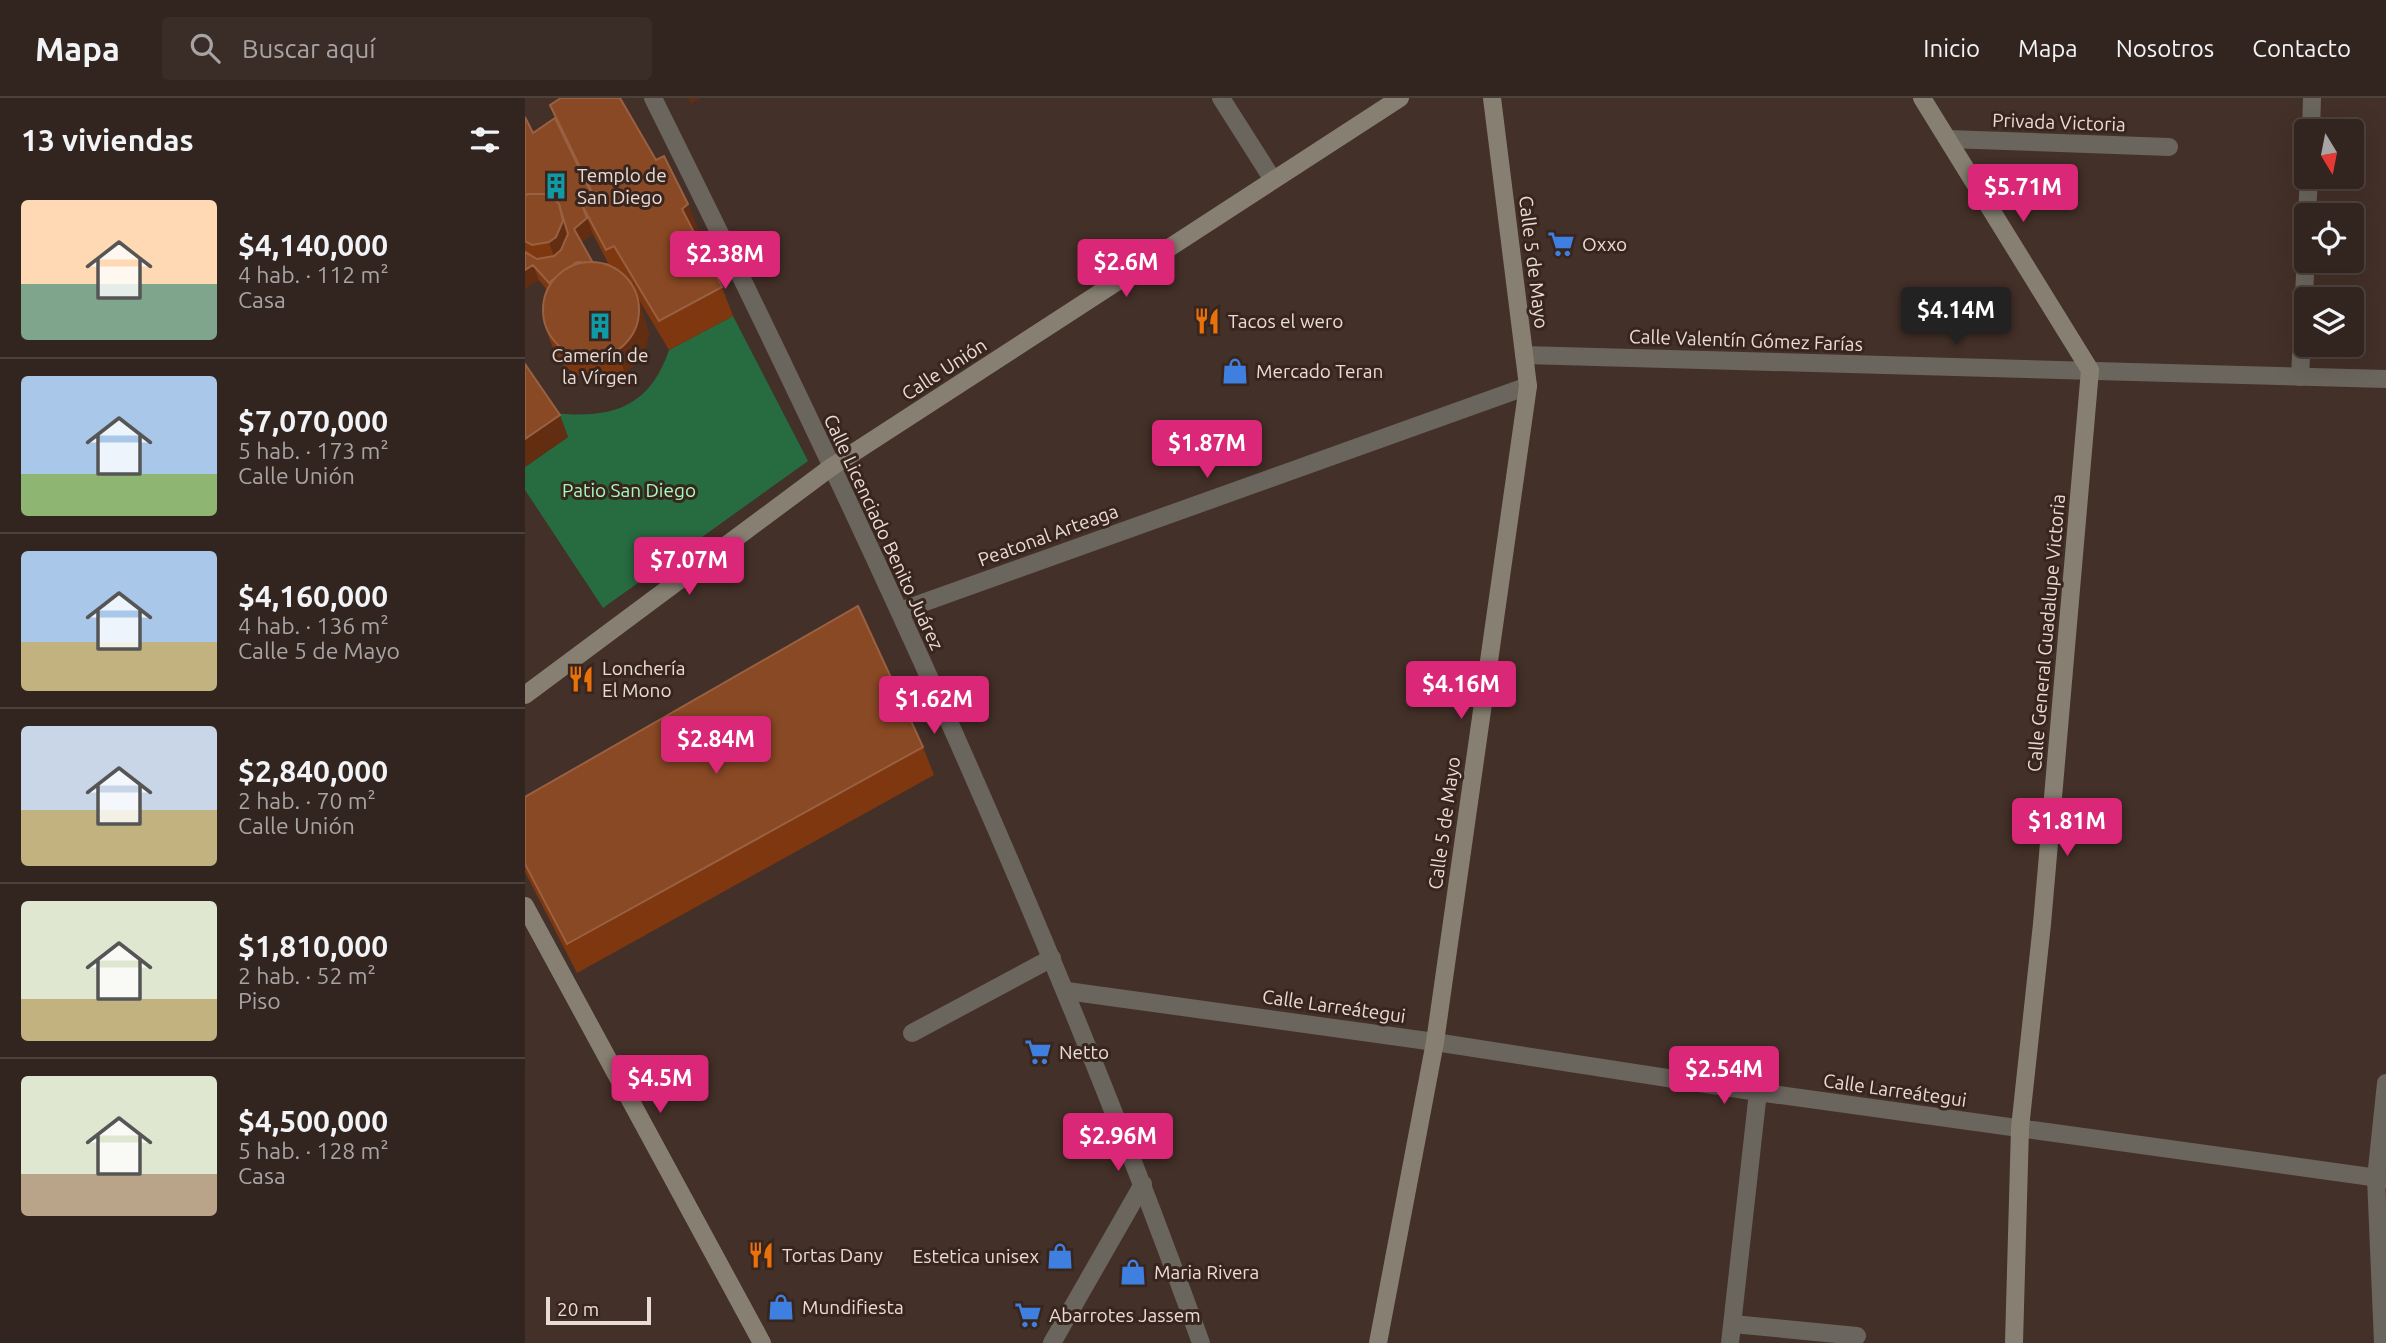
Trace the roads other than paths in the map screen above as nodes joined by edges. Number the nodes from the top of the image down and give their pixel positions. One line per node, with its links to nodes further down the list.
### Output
1 (653, 98): 17 (street, Calle Licenciado Benito Juárez)
2 (1221, 98): 10 (street)
3 (1400, 98): 10 (street, Calle Unión)
4 (1492, 98): 12 (street, Calle 5 de Mayo)
5 (1922, 98): 8 (street)
6 (2312, 98): 7 (street)
7 (2311, 119)
8 (1948, 139): 9 (street, Privada Victoria); 13 (street)
9 (2169, 147)
10 (1273, 180): 17 (street, Calle Unión)
11 (2305, 273): 14 (street)
12 (1524, 355): 13 (street, Calle Valentín Gómez Farías); 16 (street, Calle 5 de Mayo)
13 (2090, 370): 14 (street, Calle Valentín Gómez Farías); 27 (street, Calle General Guadalupe Victoria)
14 (2300, 377): 15 (street, Calle Valentín Gómez Farías)
15 (2386, 379)
16 (1528, 386): 18 (street, Peatonal Arteaga); 24 (street, Calle 5 de Mayo)
17 (830, 468): 18 (street, Calle Licenciado Benito Juárez); 19 (street, Calle Unión)
18 (900, 611): 21 (street, Calle Licenciado Benito Juárez)
19 (525, 695)
20 (525, 906): 32 (street)
21 (1052, 958): 22 (street, Calle Licenciado Benito Juárez); 23 (street)
22 (1067, 990): 24 (street, Calle Larreátegui); 29 (street, Calle Licenciado Benito Juárez)
23 (912, 1033)
24 (1434, 1042): 26 (street, Calle Larreátegui); 35 (street, Calle 5 de Mayo)
25 (2386, 1083): 28 (street)
26 (1758, 1092): 27 (street, Calle Larreátegui); 30 (street)
27 (2020, 1128): 28 (street, Calle Larreátegui); 37 (street, Calle General Guadalupe Victoria)
28 (2381, 1178): 38 (street)
29 (1143, 1184): 33 (street); 34 (street, Calle Licenciado Benito Juárez)
30 (1733, 1325): 31 (street); 36 (street)
31 (1857, 1336)
32 (762, 1343)
33 (1052, 1343)
34 (1201, 1343)
35 (1378, 1343)
36 (1730, 1343)
37 (2014, 1343)
38 (2383, 1343)

